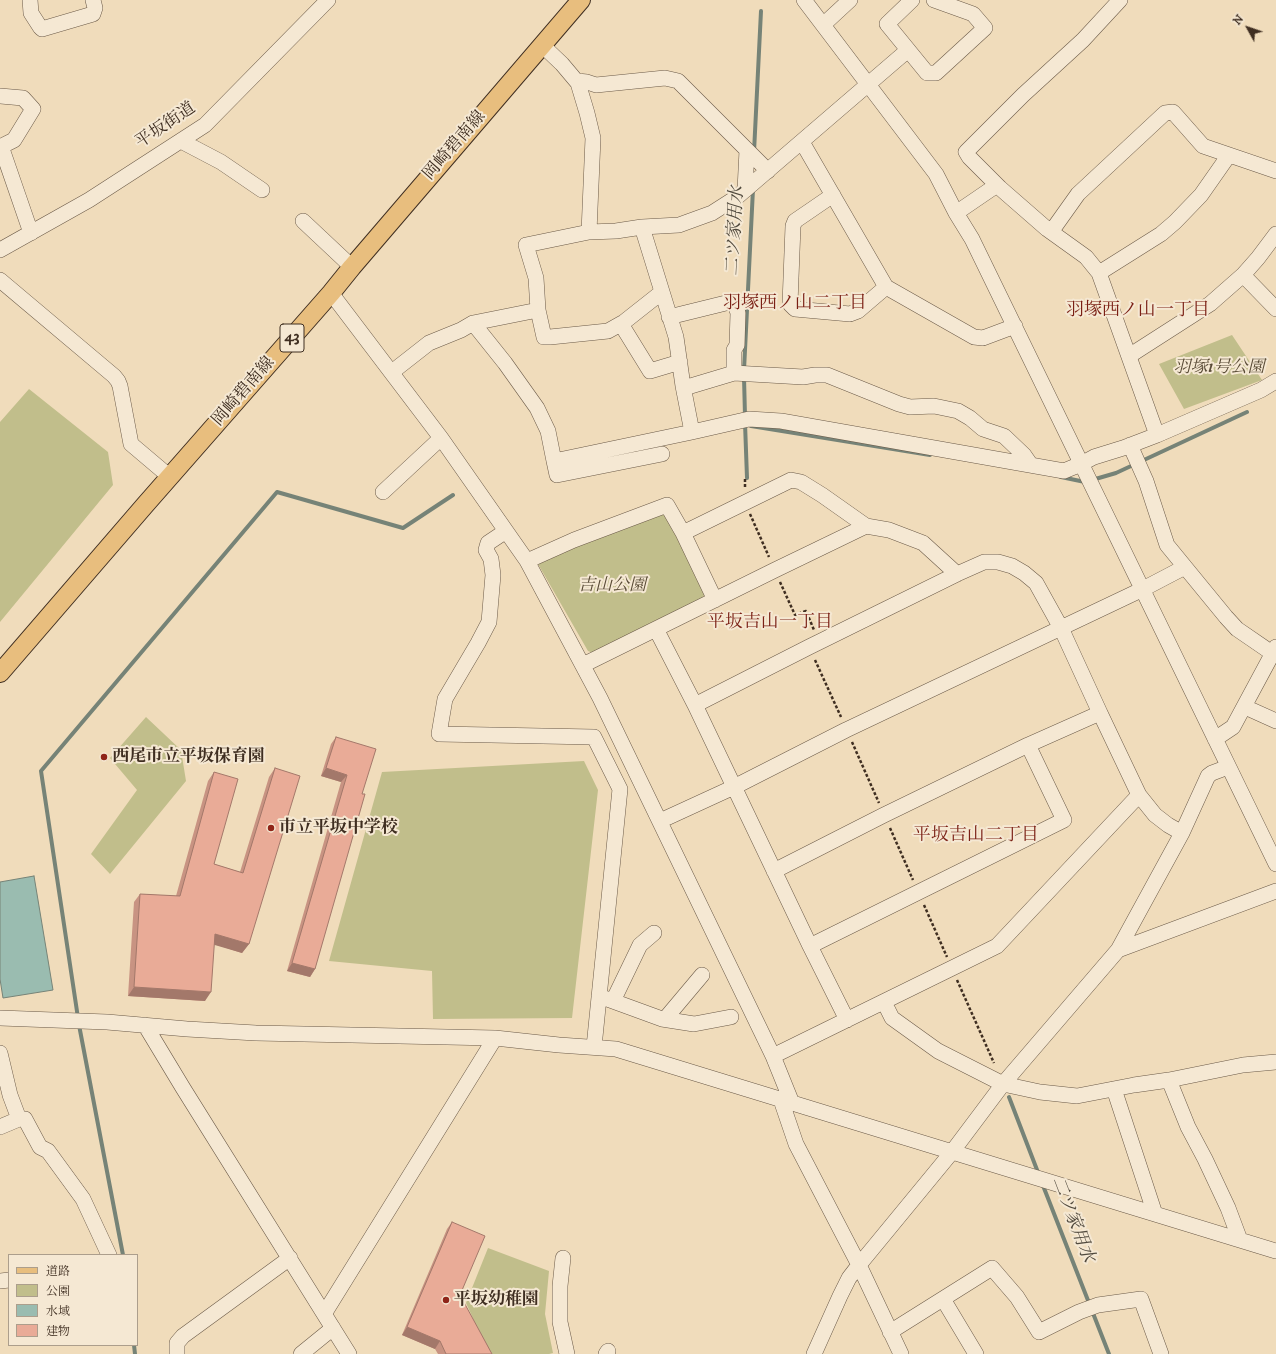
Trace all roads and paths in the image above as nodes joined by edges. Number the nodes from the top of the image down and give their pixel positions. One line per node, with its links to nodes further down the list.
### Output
1 (30, 0): 2 (street)
2 (93, 0)
3 (328, 0): 16 (street, 平坂街道)
4 (581, 0): 11 (main road, 岡崎碧南線 / 43)
5 (804, 0): 10 (street)
6 (850, 0): 10 (street)
7 (912, 0): 12 (street)
8 (934, 0): 12 (street)
9 (1120, 0): 23 (street)
10 (823, 25): 14 (street)
11 (542, 45): 13 (street); 35 (main road, 岡崎碧南線 / 43)
12 (908, 50): 14 (street)
13 (577, 81): 19 (street); 31 (street)
14 (868, 84): 17 (street); 27 (street)
15 (0, 96): 18 (street)
16 (181, 140): 24 (street); 30 (street, 平坂街道)
17 (802, 142): 21 (street); 26 (street)
18 (1, 146): 30 (street)
19 (747, 150): 21 (street); 25 (street)
20 (1229, 155): 22 (street); 32 (street); 36 (street)
21 (768, 171): 25 (street)
22 (1276, 171)
23 (997, 185): 27 (street); 32 (street)
24 (262, 190)
25 (745, 190): 29 (street)
26 (833, 195): 39 (street); 39 (street)
27 (956, 213): 47 (street)
28 (303, 222): 35 (street)
29 (642, 227): 31 (street); 40 (street)
30 (31, 232): 34 (street, 平坂街道)
31 (588, 232): 43 (street)
32 (1051, 232): 36 (street)
33 (1276, 234): 37 (street)
34 (0, 250)
35 (352, 267): 41 (main road, 岡崎碧南線 / 43)
36 (1099, 273): 48 (street)
37 (1243, 275): 42 (street); 48 (street)
38 (0, 280): 60 (street)
39 (886, 287): 47 (street)
40 (662, 292): 44 (street); 46 (street)
41 (331, 293): 50 (street); 60 (main road, 岡崎碧南線 / 43)
42 (1276, 308)
43 (538, 310): 45 (street); 46 (street)
44 (669, 317): 49 (street); 51 (street)
45 (474, 323): 50 (street); 54 (street)
46 (621, 324): 49 (street)
47 (1015, 326): 58 (street)
48 (1129, 356): 55 (street)
49 (680, 362): 53 (street)
50 (392, 372): 56 (street)
51 (734, 373): 53 (street); 59 (street)
52 (1276, 381): 55 (street)
53 (684, 388): 54 (street)
54 (692, 432): 59 (street)
55 (1157, 435): 57 (street)
56 (441, 438): 61 (street); 63 (street)
57 (1130, 445): 58 (street); 66 (street)
58 (1081, 464): 59 (street); 68 (street)
59 (1031, 465)
60 (170, 477): 75 (main road, 岡崎碧南線 / 43)
61 (383, 492)
62 (866, 526): 64 (street); 67 (street); 69 (street)
63 (506, 531): 65 (street); 98 (street)
64 (683, 533): 65 (street); 69 (street)
65 (527, 561): 74 (street)
66 (1184, 567): 68 (street); 73 (street)
67 (957, 574): 70 (street); 72 (street)
68 (1143, 589): 70 (street); 81 (street)
69 (715, 600): 71 (street)
70 (1061, 628): 78 (street); 80 (street)
71 (656, 629): 74 (street); 76 (street)
72 (809, 646): 76 (street); 80 (path)
73 (1274, 650): 77 (street)
74 (584, 665): 87 (street)
75 (0, 673)
76 (695, 705): 84 (street)
77 (1244, 707): 79 (street); 81 (street)
78 (1100, 713): 82 (street); 85 (street)
79 (1276, 720)
80 (846, 730): 84 (street); 86 (path)
81 (1215, 739): 83 (street)
82 (1028, 745): 86 (street); 92 (street)
83 (1228, 767): 88 (street); 89 (street)
84 (734, 787): 87 (street); 90 (street)
85 (1139, 795): 88 (street); 96 (street)
86 (884, 815): 90 (street); 92 (path)
87 (660, 821): 108 (street)
88 (1182, 833): 95 (street)
89 (1276, 864)
90 (774, 870): 94 (street)
91 (1276, 891): 95 (street)
92 (918, 893): 94 (street); 96 (path)
93 (654, 933): 98 (street)
94 (810, 946): 103 (street)
95 (1118, 950): 111 (street)
96 (952, 967): 99 (street); 111 (path)
97 (702, 975): 102 (street)
98 (606, 999): 102 (street); 106 (street)
99 (884, 1002): 103 (street); 111 (street)
100 (731, 1017): 102 (street)
101 (0, 1018): 104 (street)
102 (664, 1019)
103 (847, 1020): 108 (street)
104 (145, 1025): 105 (street); 121 (street)
105 (495, 1038): 106 (street); 125 (street)
106 (594, 1047): 113 (street)
107 (0, 1054): 114 (street)
108 (773, 1056): 113 (street)
109 (1276, 1062): 110 (street)
110 (1170, 1080): 112 (street); 118 (street)
111 (1003, 1084): 112 (street); 116 (street)
112 (1114, 1089): 117 (street)
113 (787, 1101): 116 (street); 123 (street)
114 (19, 1119): 115 (street); 120 (street)
115 (0, 1127)
116 (952, 1152): 117 (street); 123 (street)
117 (1155, 1214): 118 (street)
118 (1240, 1240): 119 (street)
119 (1276, 1251)
120 (109, 1254)
121 (290, 1258): 125 (street); 128 (street)
122 (563, 1258): 131 (street)
123 (859, 1265): 127 (street); 132 (street)
124 (942, 1299): 127 (street); 134 (street); 135 (street)
125 (324, 1314): 126 (street)
126 (333, 1328): 129 (street); 130 (street)
127 (890, 1332): 133 (street)
128 (178, 1354)
129 (301, 1354)
130 (349, 1354)
131 (566, 1354)
132 (814, 1354)
133 (901, 1354)
134 (976, 1354)
135 (1161, 1354)

